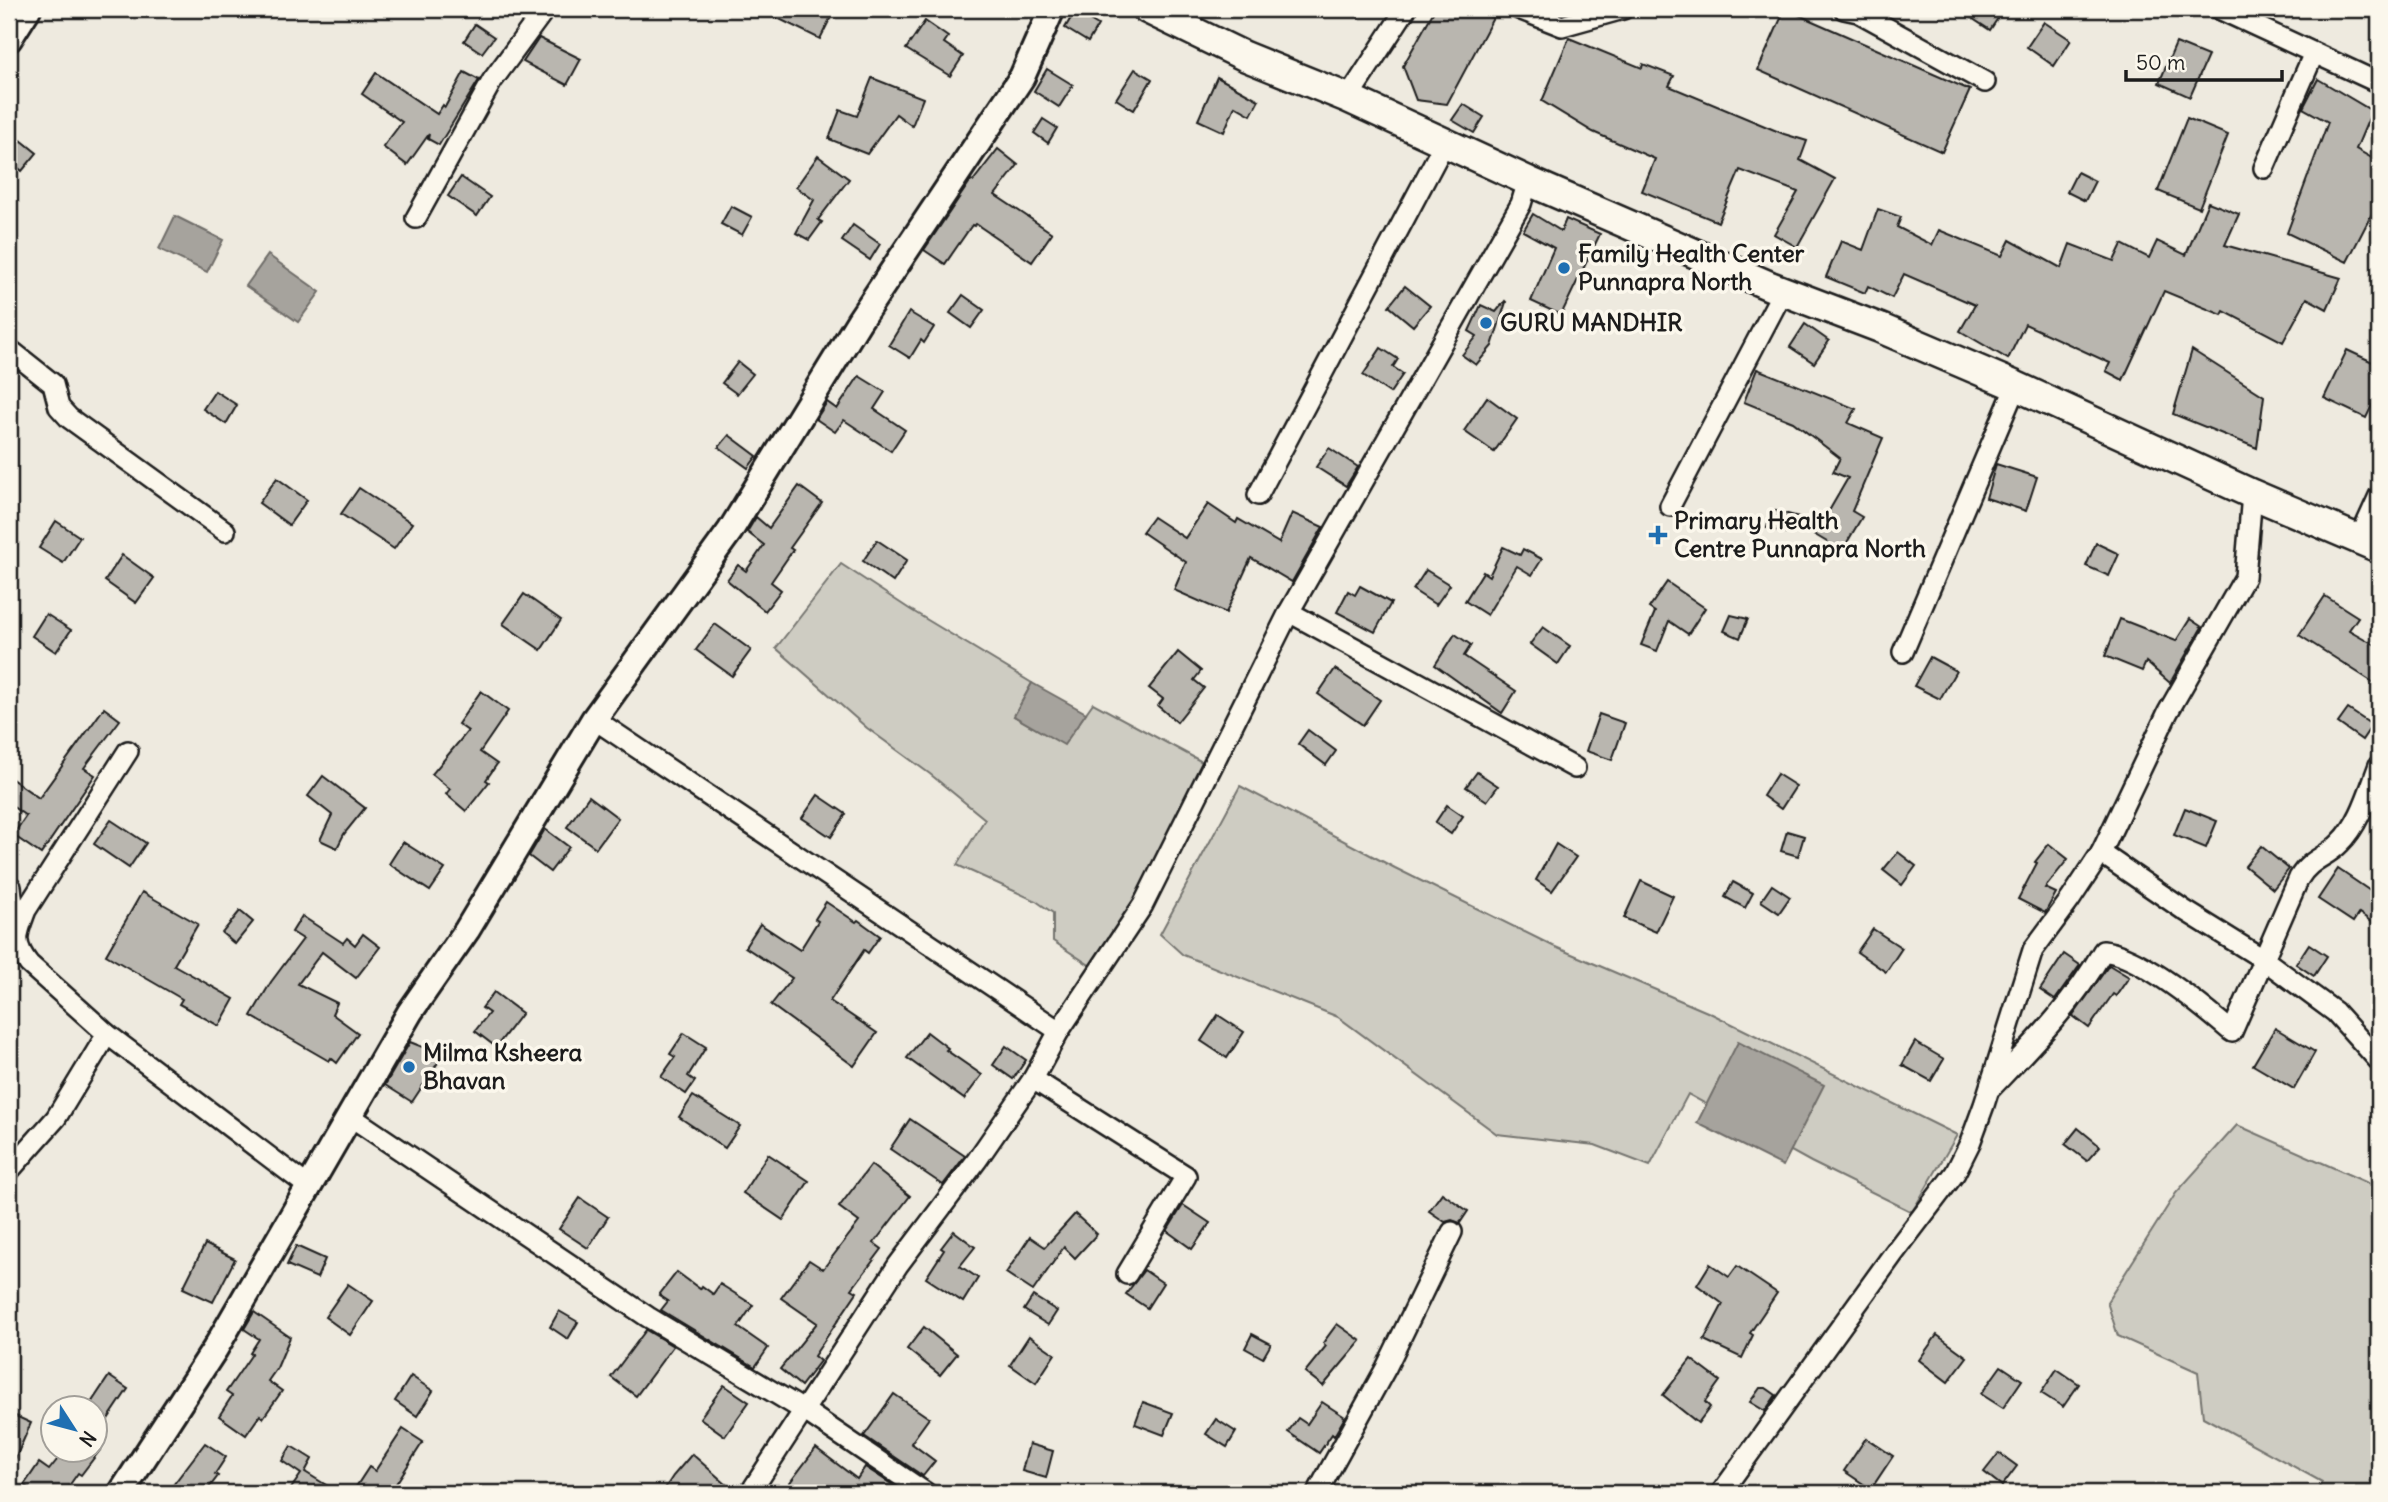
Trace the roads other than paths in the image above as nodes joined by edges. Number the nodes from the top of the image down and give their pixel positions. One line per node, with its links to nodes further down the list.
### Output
1 (28, 9): 10 (street)
2 (545, 9): 18 (street)
3 (1052, 9): 30 (street)
4 (1147, 9): 14 (main road)
5 (1406, 9): 14 (street)
6 (1519, 9): 7 (street)
7 (1623, 9)
8 (1844, 9): 12 (street)
9 (2219, 9): 11 (street)
10 (9, 39)
11 (2314, 53): 13 (street); 16 (street)
12 (1985, 82)
13 (2379, 83)
14 (1348, 98): 15 (main road)
15 (1445, 142): 17 (main road); 23 (street)
16 (2264, 168)
17 (1528, 181): 19 (main road); 28 (street)
18 (416, 218)
19 (1783, 291): 21 (main road); 25 (street)
20 (9, 349): 26 (street)
21 (2016, 386): 22 (main road); 29 (street)
22 (2252, 494): 27 (main road); 34 (street)
23 (1258, 495)
24 (2379, 496): 27 (street)
25 (1670, 506)
26 (225, 531)
27 (2369, 544)
28 (1289, 612): 33 (street); 38 (street)
29 (1903, 652)
30 (594, 719): 38 (street); 43 (street)
31 (128, 751): 36 (street)
32 (2379, 765): 37 (street)
33 (1575, 768)
34 (2101, 853): 37 (street); 42 (street)
35 (9, 885): 36 (street)
36 (17, 935): 39 (street)
37 (2263, 959): 40 (street); 42 (street)
38 (1059, 1031): 41 (street)
39 (107, 1034): 44 (street); 45 (street)
40 (2379, 1061)
41 (1033, 1079): 47 (street); 48 (street)
42 (1989, 1090): 53 (street)
43 (350, 1116): 45 (street); 48 (street)
44 (9, 1171)
45 (309, 1187): 49 (street)
46 (1451, 1232): 52 (street)
47 (1127, 1275)
48 (805, 1411): 50 (street); 51 (street)
49 (121, 1493)
50 (750, 1493)
51 (926, 1493)
52 (1317, 1493)
53 (1721, 1493)

